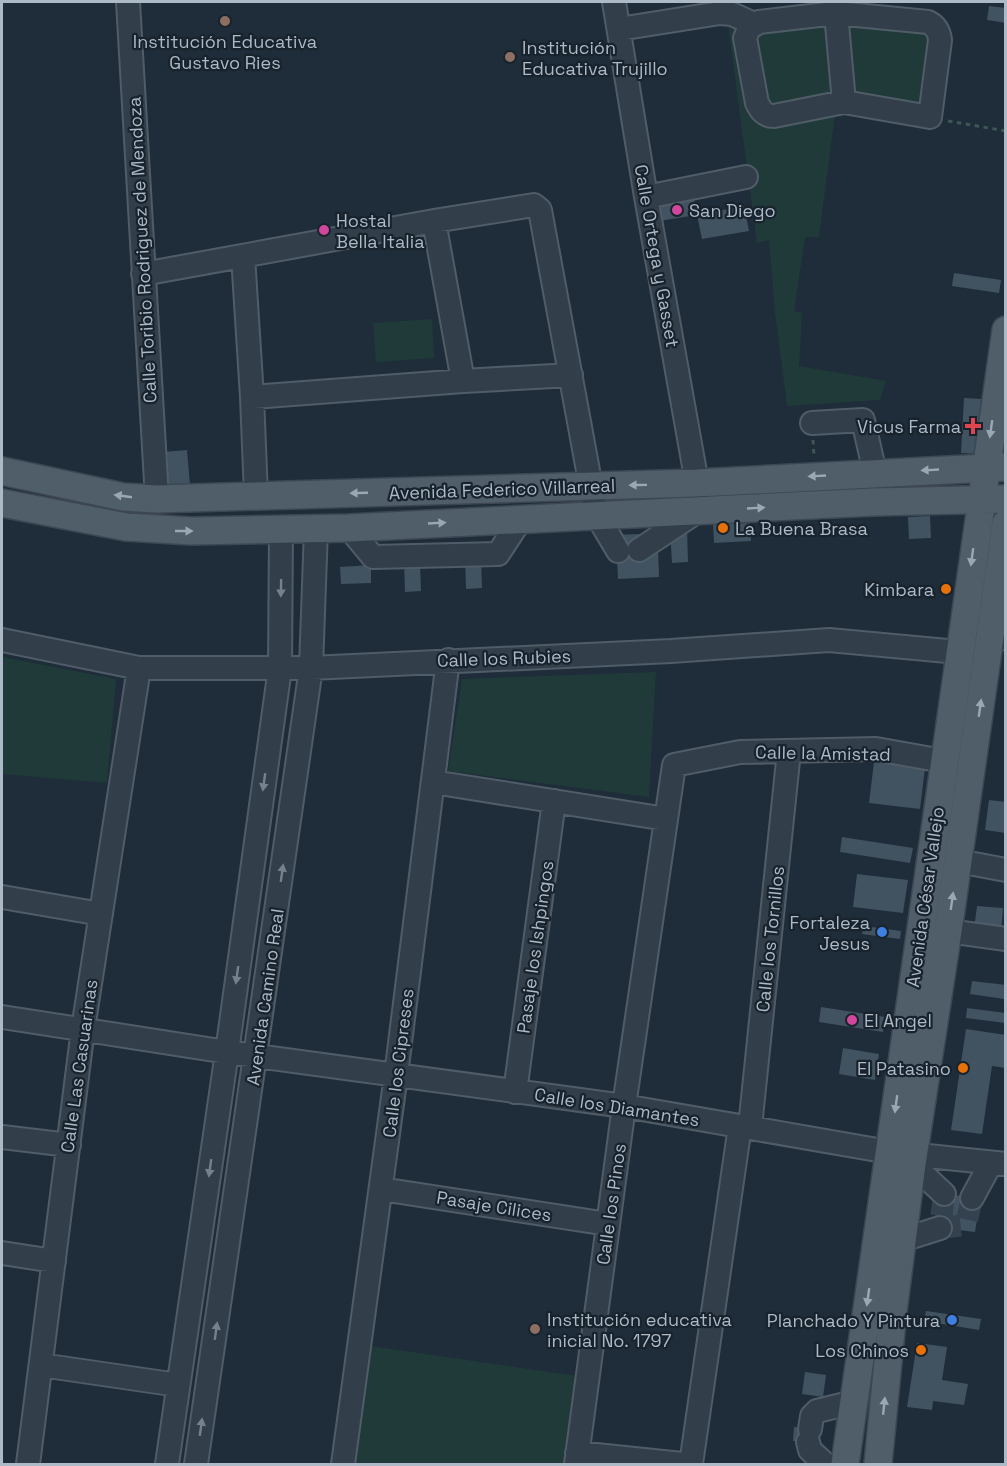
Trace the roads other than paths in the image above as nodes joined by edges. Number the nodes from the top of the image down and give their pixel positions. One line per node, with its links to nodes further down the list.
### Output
1 (128, 2): 11 (street, Calle Toribio Rodriguez de Mendoza)
2 (615, 2): 5 (street, Calle Ortega y Gasset)
3 (836, 7): 4 (street); 6 (street); 6 (street)
4 (752, 26): 5 (street); 6 (street)
5 (619, 29): 8 (street, Calle Ortega y Gasset)
6 (844, 102)
7 (746, 177): 8 (street)
8 (646, 197): 20 (street, Calle Ortega y Gasset)
9 (434, 220): 10 (street); 13 (street); 14 (street)
10 (243, 256): 11 (street); 15 (street)
11 (143, 274): 23 (street, Calle Toribio Rodriguez de Mendoza)
12 (1005, 330): 17 (main road, Avenida César Vallejo, one-way to 17)
13 (571, 375): 14 (street); 21 (street)
14 (463, 381): 15 (street)
15 (252, 397): 22 (street)
16 (812, 423): 19 (street)
17 (995, 467): 19 (main road, Avenida Federico Villarreal, one-way to 19); 24 (main road, Avenida César Vallejo)
18 (2, 471): 23 (main road, Avenida Federico Villarreal, one-way to 18)
19 (875, 473): 20 (main road, Avenida Federico Villarreal, one-way to 20); 25 (main road)
20 (697, 483): 21 (main road, Avenida Federico Villarreal, one-way to 21); 27 (street, Calle Ortega y Gasset)
21 (591, 486): 22 (main road, Avenida Federico Villarreal, one-way to 22); 28 (street)
22 (256, 496): 23 (main road, Avenida Federico Villarreal)
23 (157, 499)
24 (993, 499): 25 (main road, Avenida Federico Villarreal); 34 (main road, Avenida César Vallejo, one-way to 34)
25 (874, 502): 27 (main road, Avenida Federico Villarreal, one-way to 25)
26 (2, 503): 31 (main road, Avenida Federico Villarreal, one-way to 31)
27 (698, 511): 28 (main road, Avenida Federico Villarreal); 28 (street)
28 (596, 514): 30 (main road, Avenida Federico Villarreal, one-way to 28)
29 (1005, 524): 32 (main road, Avenida César Vallejo)
30 (316, 529): 31 (main road, Avenida Federico Villarreal); 38 (street, Avenida Camino Real)
31 (281, 530): 37 (street, Avenida Camino Real, one-way to 37)
32 (997, 639): 34 (street, Calle los Rubies); 41 (main road, Avenida César Vallejo, one-way to 32)
33 (2, 640): 36 (street, Calle los Rubies)
34 (957, 652): 35 (street, Calle los Rubies); 40 (main road, Avenida César Vallejo)
35 (448, 660): 38 (street, Calle los Rubies); 43 (street, Calle los Cipreses)
36 (139, 668): 37 (street, Calle los Rubies); 50 (street, Calle Las Casuarinas)
37 (279, 668): 38 (street, Calle los Rubies); 56 (street, Avenida Camino Real, one-way to 56)
38 (311, 668): 57 (street, Avenida Camino Real, one-way to 38)
39 (789, 751): 40 (street, Calle la Amistad); 42 (street, Calle la Amistad); 61 (street, Calle los Tornillos)
40 (943, 761): 41 (street, Calle la Amistad); 46 (main road, Avenida César Vallejo)
41 (972, 764): 47 (main road, Avenida César Vallejo)
42 (674, 765): 45 (street, Calle los Pinos)
43 (433, 782): 44 (street); 58 (street, Calle los Cipreses)
44 (554, 801): 45 (street); 59 (street, Pasaje los Ishpingos)
45 (666, 819): 60 (street, Calle los Pinos)
46 (930, 856): 47 (main road); 53 (main road, Avenida César Vallejo)
47 (958, 861): 48 (street); 51 (main road, Avenida César Vallejo, one-way to 47)
48 (1005, 870)
49 (2, 897): 50 (street)
50 (101, 914): 55 (street, Calle Las Casuarinas)
51 (948, 931): 52 (street); 53 (main road, Avenida César Vallejo)
52 (1005, 939)
53 (928, 973): 64 (main road, Avenida César Vallejo)
54 (2, 1017): 55 (street)
55 (83, 1029): 56 (street); 63 (street, Calle Las Casuarinas)
56 (227, 1052): 57 (street, Calle los Diamantes); 75 (street, Avenida Camino Real, one-way to 75)
57 (256, 1056): 58 (street, Calle los Diamantes); 80 (street, Avenida Camino Real, one-way to 57)
58 (396, 1075): 59 (street, Calle los Diamantes); 67 (street, Calle los Cipreses)
59 (515, 1092): 60 (street, Calle los Diamantes)
60 (624, 1106): 61 (street, Calle los Diamantes); 69 (street, Calle los Pinos)
61 (745, 1126): 64 (street, Calle los Diamantes); 83 (street, Calle los Tornillos)
62 (2, 1137): 63 (street)
63 (69, 1145): 73 (street, Calle Las Casuarinas)
64 (905, 1157): 65 (street, Calle los Diamantes); 65 (street); 71 (main road, Avenida César Vallejo); 76 (main road, Avenida César Vallejo, one-way to 76)
65 (950, 1158): 66 (street, Calle los Diamantes)
66 (998, 1163): 68 (street)
67 (381, 1189): 69 (street, Pasaje Cilices); 81 (street, Calle los Cipreses)
68 (972, 1198)
69 (608, 1224): 77 (street, Calle los Pinos)
70 (940, 1228): 71 (street)
71 (902, 1240): 86 (main road, Avenida César Vallejo, one-way to 71)
72 (2, 1253): 73 (street)
73 (54, 1261): 74 (street, Calle Las Casuarinas)
74 (41, 1365): 75 (street); 78 (street, Calle Las Casuarinas)
75 (178, 1385): 79 (street, Avenida Camino Real)
76 (854, 1402): 84 (street); 85 (main road, Avenida César Vallejo)
77 (576, 1459): 82 (street)
78 (28, 1464)
79 (167, 1464)
80 (196, 1464)
81 (343, 1464)
82 (682, 1464)
83 (691, 1464)
84 (825, 1464)
85 (845, 1464)
86 (878, 1464)

